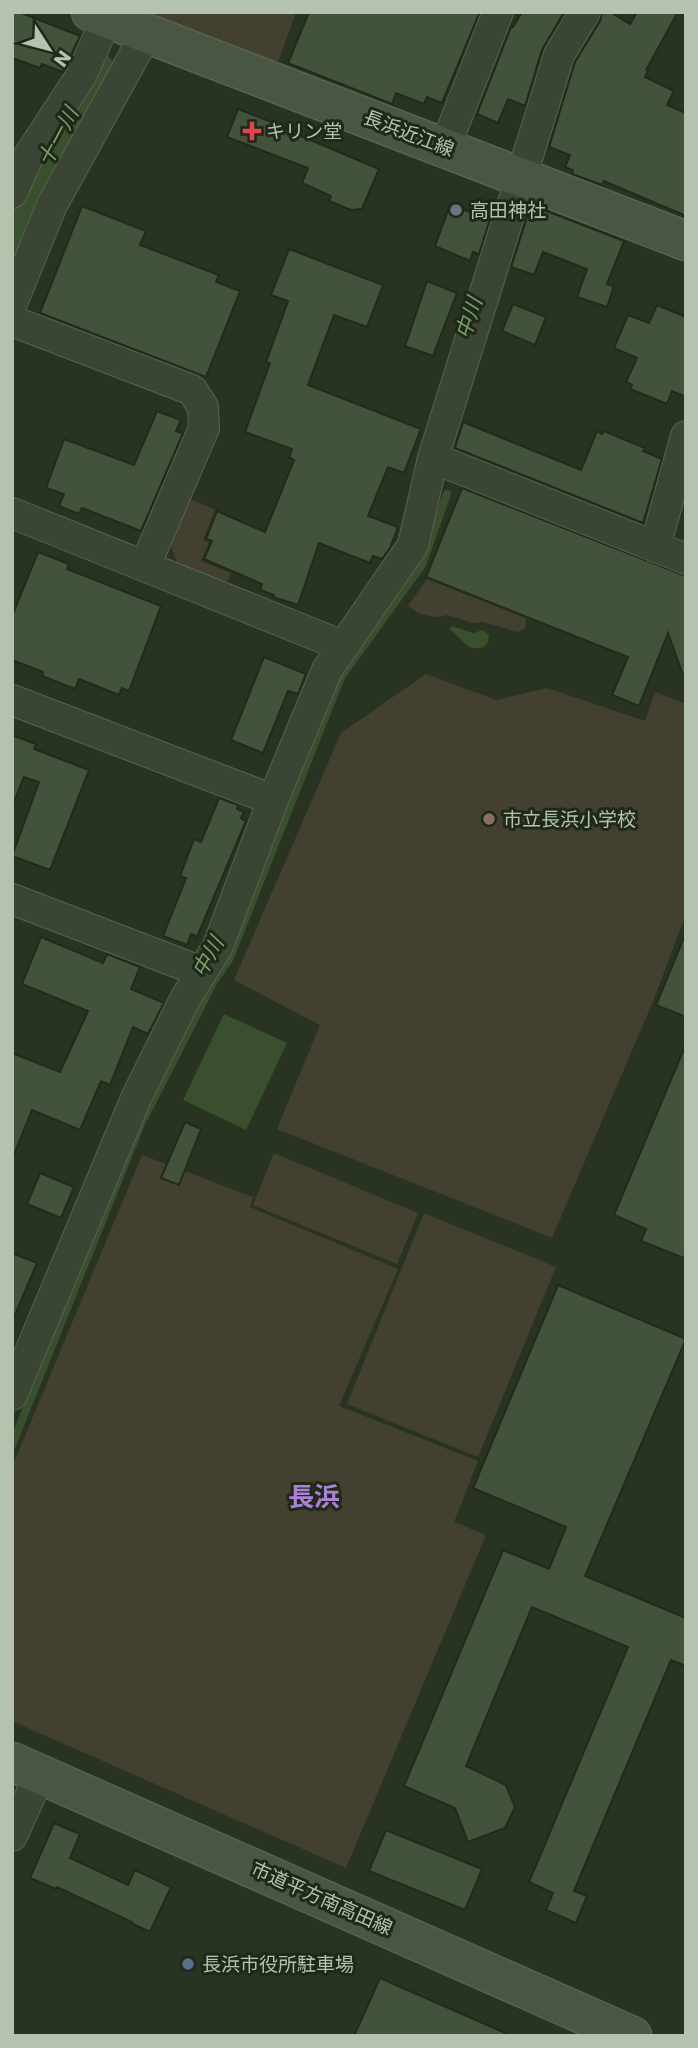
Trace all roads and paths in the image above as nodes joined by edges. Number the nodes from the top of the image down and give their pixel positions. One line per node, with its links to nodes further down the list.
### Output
1 (498, 12): 5 (street)
2 (585, 12): 6 (street)
3 (99, 15): 4 (street, 長浜近江線); 7 (street)
4 (146, 34): 5 (street, 長浜近江線); 9 (street)
5 (445, 147): 6 (street, 長浜近江線)
6 (522, 178): 8 (street, 長浜近江線); 12 (street)
7 (12, 193)
8 (686, 241)
9 (12, 303)
10 (12, 321): 16 (street)
11 (686, 436): 14 (street)
12 (433, 458): 14 (street); 17 (street)
13 (12, 513): 16 (street)
14 (655, 547): 15 (street)
15 (686, 559)
16 (145, 566): 17 (street)
17 (343, 646): 19 (street)
18 (12, 700): 19 (street)
19 (273, 800): 21 (street)
20 (12, 898): 21 (street)
21 (202, 972): 22 (street)
22 (12, 1395)
23 (26, 1768): 24 (street); 25 (street, 市道平方南高田線)
24 (12, 1836)
25 (632, 2036)

